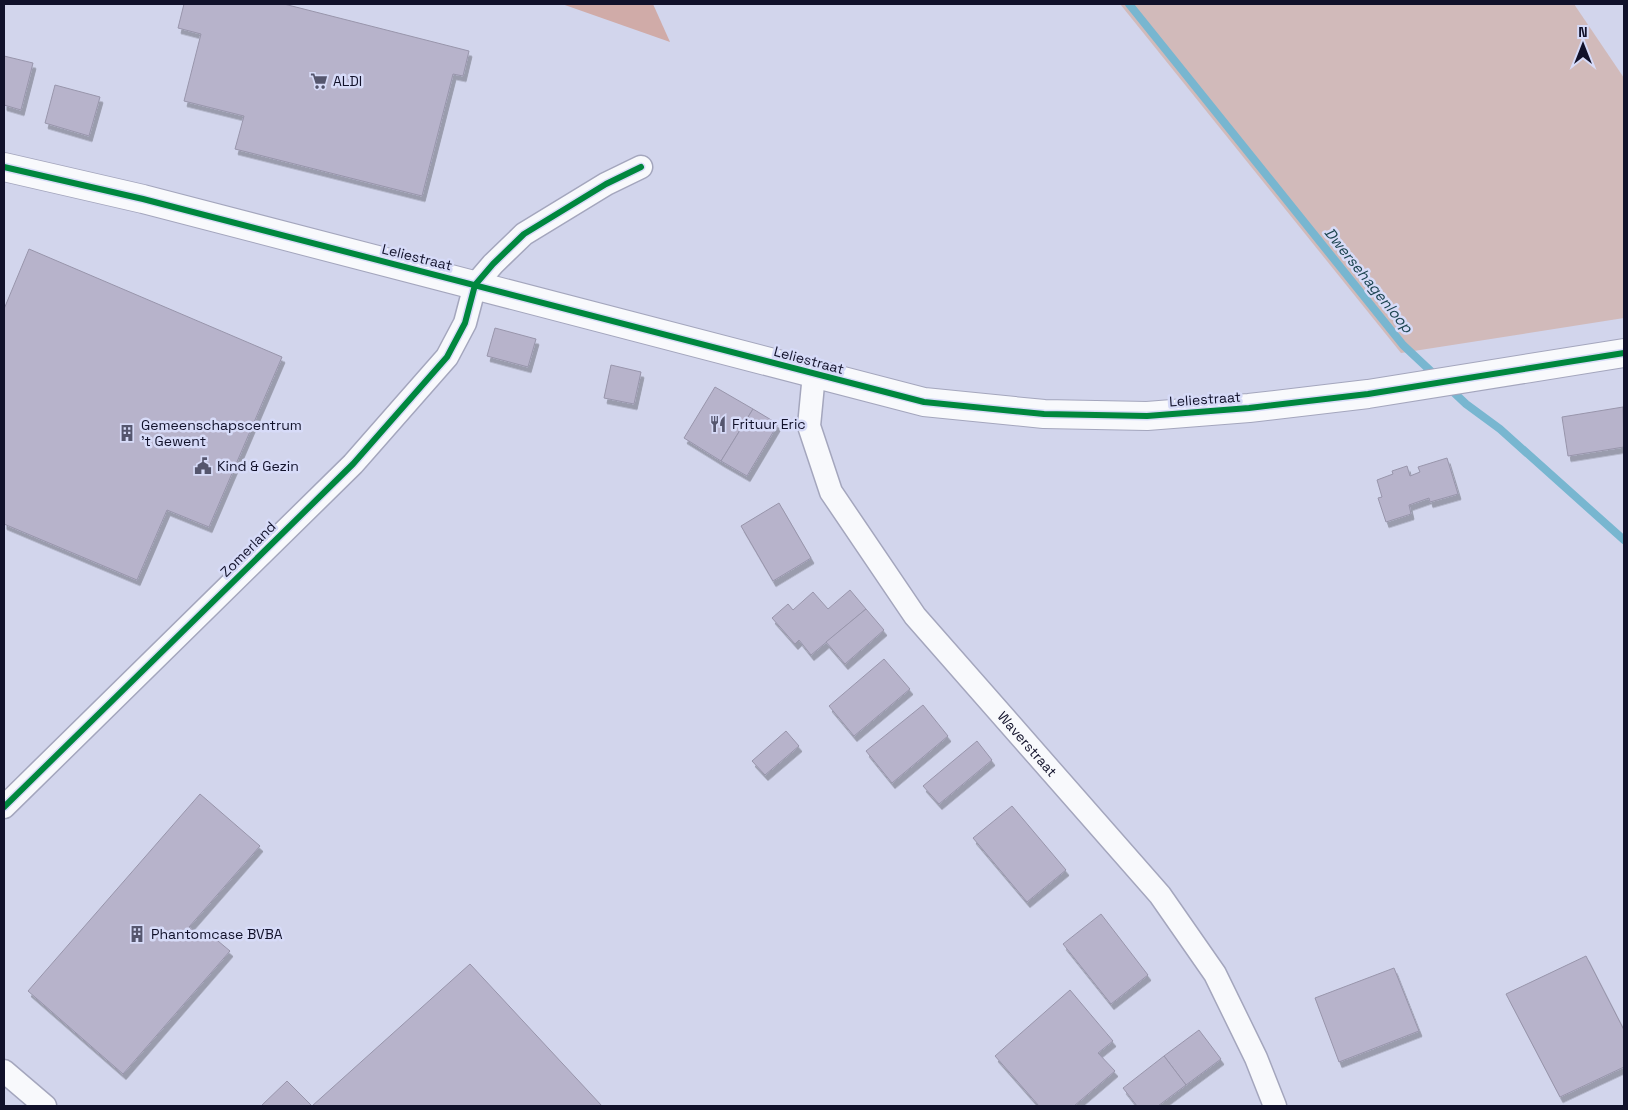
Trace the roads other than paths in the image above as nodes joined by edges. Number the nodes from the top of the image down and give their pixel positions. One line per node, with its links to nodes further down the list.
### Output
1 (4, 167): 3 (street, Leliestraat)
2 (641, 167): 3 (street)
3 (476, 285): 5 (street, Leliestraat); 6 (street, Zomerland)
4 (1624, 352): 5 (street, Leliestraat)
5 (814, 374): 9 (street, Waverstraat)
6 (4, 807)
7 (4, 1072): 8 (street)
8 (44, 1106)
9 (1275, 1106)

